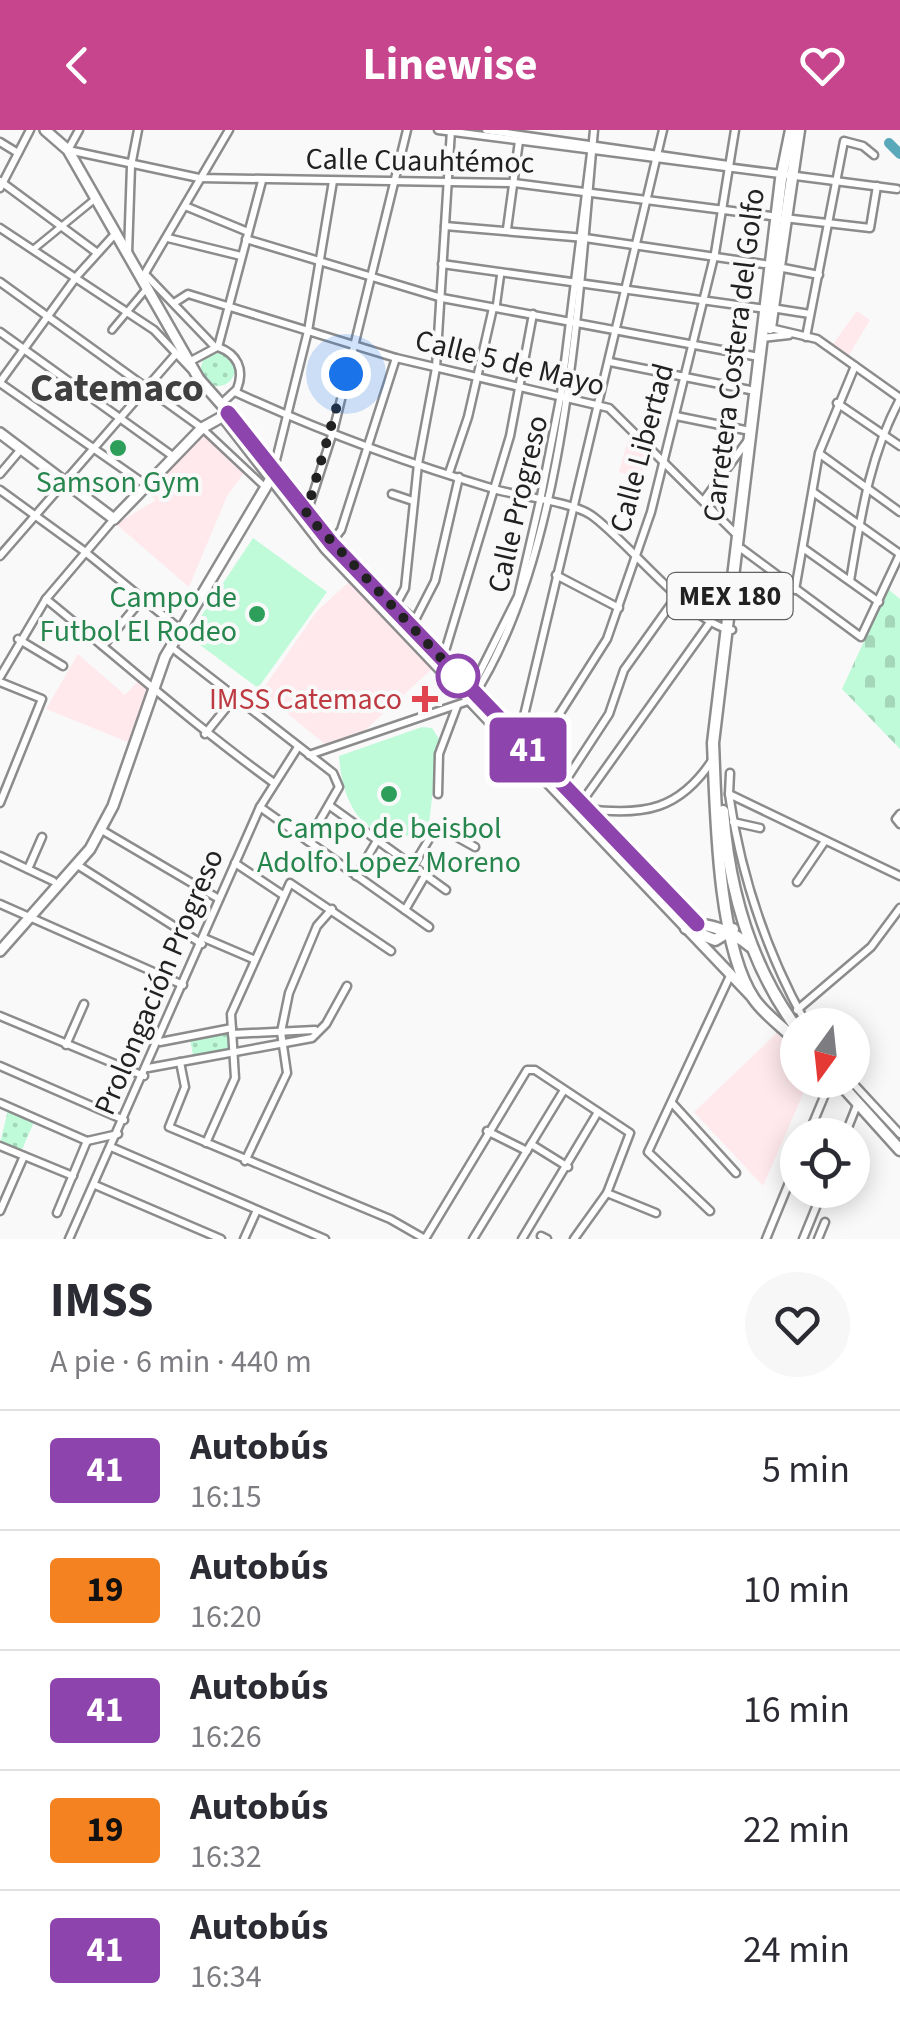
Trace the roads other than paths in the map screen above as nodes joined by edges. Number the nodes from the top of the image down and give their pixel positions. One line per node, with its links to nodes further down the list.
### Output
1 (30, 130): 18 (street)
2 (46, 130): 17 (main road)
3 (79, 130): 17 (street)
4 (138, 130): 21 (street)
5 (229, 130): 24 (street)
6 (407, 130): 25 (street)
7 (438, 130): 13 (street)
8 (486, 130): 14 (street)
9 (594, 130): 16 (street, Calle Progreso)
10 (663, 130): 19 (street)
11 (735, 130): 22 (street, Calle Libertad)
12 (795, 130): 23 (main road, Carretera Costera del Golfo / MEX 180)
13 (451, 131): 14 (street); 29 (street)
14 (520, 135): 16 (street); 30 (street)
15 (0, 142): 18 (street)
16 (592, 148): 19 (street); 34 (street, Calle Progreso)
17 (68, 150): 21 (street, Calle Cuauhtémoc); 35 (main road)
18 (18, 153): 31 (street)
19 (659, 156): 22 (street); 36 (street)
20 (874, 156): 26 (street)
21 (132, 166): 24 (street, Calle Cuauhtémoc); 55 (street)
22 (729, 166): 23 (street); 38 (street, Calle Libertad)
23 (786, 174): 26 (street); 40 (main road, Carretera Costera del Golfo / MEX 180); 68 (main road, Carretera Costera del Golfo / MEX 180)
24 (199, 178): 27 (street, Calle Cuauhtémoc); 37 (street)
25 (396, 180): 28 (street, Calle Cuauhtémoc); 29 (street, Calle Cuauhtémoc); 63 (street)
26 (836, 180): 32 (street); 41 (street)
27 (262, 181): 28 (street, Calle Cuauhtémoc); 47 (street)
28 (333, 181): 56 (street)
29 (446, 182): 30 (street, Calle Cuauhtémoc); 43 (street)
30 (514, 183): 34 (street, Calle Cuauhtémoc); 45 (street)
31 (1, 184): 42 (street)
32 (878, 186): 33 (street); 41 (street)
33 (898, 189)
34 (587, 190): 36 (street, Calle Cuauhtémoc); 49 (street, Calle Progreso)
35 (96, 198): 42 (street); 46 (main road)
36 (650, 198): 38 (street, Calle Cuauhtémoc); 50 (street)
37 (185, 206): 47 (street); 48 (street)
38 (722, 208): 39 (street, Calle Cuauhtémoc); 53 (street, Calle Libertad)
39 (771, 216)
40 (784, 218): 41 (street); 59 (main road, Carretera Costera del Golfo / MEX 180)
41 (828, 222): 61 (street)
42 (60, 225): 51 (street); 52 (street)
43 (445, 226): 45 (street); 57 (street)
44 (0, 228): 51 (street)
45 (507, 229): 49 (street)
46 (115, 234): 52 (street); 55 (main road)
47 (247, 236): 54 (street); 56 (street)
48 (168, 238): 54 (street); 64 (street)
49 (582, 238): 50 (street); 65 (street, Calle Progreso)
50 (639, 245): 53 (street); 67 (street)
51 (35, 248): 62 (street)
52 (96, 252): 62 (street)
53 (715, 253): 58 (street); 70 (street, Calle Libertad)
54 (241, 256): 72 (street)
55 (128, 257): 64 (main road)
56 (321, 264): 63 (street); 82 (street)
57 (442, 264): 60 (street); 69 (street)
58 (764, 264)
59 (778, 267): 61 (street); 68 (main road, Carretera Costera del Golfo / MEX 180)
60 (501, 272): 65 (street); 73 (street)
61 (819, 275): 78 (street)
62 (77, 276): 75 (street); 76 (street)
63 (372, 277): 69 (street); 87 (street)
64 (144, 280): 71 (street); 75 (street); 90 (main road)
65 (578, 281): 67 (street); 79 (street, Calle Progreso)
66 (0, 282): 76 (street)
67 (629, 288): 70 (street); 81 (street)
68 (771, 288): 74 (main road, Carretera Costera del Golfo / MEX 180)
69 (442, 298): 73 (street); 96 (street)
70 (704, 300): 74 (street); 86 (street, Calle Libertad)
71 (174, 303): 72 (street, Calle 5 de Mayo); 88 (street)
72 (228, 306): 82 (street, Calle 5 de Mayo); 88 (street)
73 (494, 308): 77 (street); 98 (street)
74 (772, 310): 78 (street); 84 (main road, Carretera Costera del Golfo / MEX 180)
75 (127, 311): 80 (street); 90 (street)
76 (49, 314): 89 (street); 101 (street)
77 (532, 314): 79 (street); 102 (street)
78 (810, 314): 85 (street)
79 (573, 320): 81 (street); 105 (street, Calle Progreso)
80 (112, 330)
81 (618, 330): 86 (street); 94 (street)
82 (308, 331): 87 (street, Calle 5 de Mayo); 112 (street)
83 (0, 332): 89 (street)
84 (766, 333): 85 (street); 91 (main road, Carretera Costera del Golfo / MEX 180); 149 (main road, Carretera Costera del Golfo / MEX 180)
85 (806, 336): 95 (street)
86 (694, 344): 91 (street); 99 (street, Calle Libertad)
87 (354, 346): 92 (street, Calle 5 de Mayo); 115 (street)
88 (217, 347): 93 (street); 104 (street)
89 (24, 348): 100 (street); 110 (street)
90 (177, 350): 93 (main road); 97 (street); 101 (street)
91 (760, 357): 103 (main road, Carretera Costera del Golfo / MEX 180)
92 (396, 358): 96 (street, Calle 5 de Mayo); 119 (street)
93 (189, 362): 97 (main road)
94 (610, 362): 99 (street); 109 (street)
95 (855, 366): 106 (street); 107 (street)
96 (436, 368): 98 (street, Calle 5 de Mayo); 126 (street)
97 (195, 373): 108 (main road)
98 (474, 378): 102 (street, Calle 5 de Mayo); 127 (street)
99 (685, 378): 103 (street); 113 (street, Calle Libertad)
100 (0, 382): 122 (street)
101 (145, 385): 110 (street); 114 (street)
102 (522, 388): 105 (street, Calle 5 de Mayo); 134 (street)
103 (756, 391): 118 (main road, Carretera Costera del Golfo / MEX 180)
104 (235, 392): 108 (street); 112 (street)
105 (563, 395): 109 (street, Calle 5 de Mayo); 140 (street, Calle Progreso)
106 (900, 399): 117 (street)
107 (837, 403): 117 (street); 123 (street)
108 (221, 404): 111 (main road)
109 (600, 406): 125 (street, Calle 5 de Mayo); 141 (street)
110 (119, 416): 122 (street); 124 (street)
111 (226, 416): 114 (main road); 131 (main road)
112 (288, 416): 115 (street); 131 (street)
113 (676, 416): 118 (street); 125 (street, Calle Libertad)
114 (202, 428): 124 (main road); 131 (street)
115 (333, 432): 119 (street); 145 (street)
116 (0, 433): 121 (main road)
117 (882, 433): 120 (street); 133 (street)
118 (750, 434): 138 (street); 147 (main road, Carretera Costera del Golfo / MEX 180)
119 (367, 445): 126 (street); 148 (street)
120 (900, 446)
121 (22, 447): 128 (street); 130 (main road)
122 (92, 448): 130 (street); 132 (street)
123 (818, 453): 133 (street); 136 (street)
124 (174, 457): 132 (main road)
125 (664, 462): 138 (street, Calle 5 de Mayo); 154 (street, Calle Libertad)
126 (418, 464): 127 (street); 139 (street)
127 (449, 473): 129 (street)
128 (0, 474)
129 (459, 477): 134 (street); 163 (street)
130 (66, 480): 143 (street); 144 (main road)
131 (270, 480): 145 (main road); 166 (main road)
132 (146, 485): 144 (main road)
133 (864, 488): 142 (street); 146 (street)
134 (494, 489): 140 (street); 170 (street)
135 (0, 490): 143 (street)
136 (813, 492): 146 (street); 150 (street)
137 (392, 494): 139 (street)
138 (704, 500): 147 (street, Calle 5 de Mayo)
139 (413, 501): 163 (street)
140 (542, 502): 141 (street); 176 (street, Calle Progreso)
141 (574, 508): 154 (street); 155 (street)
142 (900, 512)
143 (35, 515): 151 (street); 153 (street)
144 (114, 518): 151 (street)
145 (305, 518): 148 (main road)
146 (859, 526): 152 (street); 156 (street)
147 (738, 536): 165 (main road, Carretera Costera del Golfo / MEX 180)
148 (329, 546): 163 (main road)
149 (742, 548): 157 (street); 165 (main road, Carretera Costera del Golfo / MEX 180)
150 (803, 548): 156 (street); 157 (street)
151 (84, 551): 159 (street); 160 (street)
152 (900, 554): 161 (street)
153 (0, 556)
154 (634, 558): 158 (street); 162 (street, Calle Libertad)
155 (556, 575): 162 (street); 178 (street)
156 (850, 580): 161 (street)
157 (795, 590): 161 (street)
158 (679, 594): 164 (street); 185 (street)
159 (143, 598): 166 (street); 168 (street)
160 (46, 599): 167 (street); 168 (street)
161 (879, 602)
162 (619, 608): 181 (street, Calle Libertad)
163 (394, 609): 170 (main road); 176 (main road)
164 (711, 622): 165 (street); 190 (street)
165 (729, 630): 182 (main road, Carretera Costera del Golfo / MEX 180); 192 (main road, Carretera Costera del Golfo / MEX 180)
166 (182, 631): 169 (main road)
167 (18, 639): 171 (street); 173 (street)
168 (103, 646): 172 (street)
169 (168, 652): 172 (street); 174 (main road); 175 (street)
170 (438, 654): 176 (main road)
171 (63, 666)
172 (147, 678): 174 (street)
173 (0, 680): 188 (street)
174 (157, 688): 177 (street); 194 (main road)
175 (235, 697): 177 (street); 179 (street)
176 (468, 698): 178 (main road); 180 (street); 186 (street, Calle Progreso)
177 (206, 734): 184 (street)
178 (516, 744): 181 (main road); 220 (main road)
179 (298, 747): 180 (street); 184 (street, Prolongación Progreso)
180 (309, 755): 189 (street)
181 (533, 756): 185 (main road)
182 (714, 758): 190 (street); 192 (main road, Carretera Costera del Golfo / MEX 180)
183 (730, 773): 187 (street)
184 (274, 783): 191 (street, Prolongación Progreso)
185 (562, 786): 190 (main road)
186 (438, 794)
187 (730, 794): 192 (street); 197 (street)
188 (0, 803)
189 (330, 806): 196 (street); 198 (street)
190 (583, 806): 220 (main road)
191 (260, 807): 198 (street); 201 (street, Prolongación Progreso)
192 (724, 821): 193 (street); 217 (main road, Carretera Costera del Golfo / MEX 180); 221 (main road, Carretera Costera del Golfo / MEX 180); 230 (street)
193 (760, 828)
194 (100, 829): 203 (main road); 212 (street)
195 (42, 837): 204 (street)
196 (378, 840): 202 (street); 206 (street)
197 (825, 841): 207 (street); 209 (street)
198 (308, 842): 206 (street)
199 (472, 847): 202 (street)
200 (0, 856): 204 (street)
201 (235, 863): 211 (street); 212 (street, Prolongación Progreso)
202 (414, 865): 205 (street)
203 (79, 866): 218 (main road); 222 (street)
204 (28, 869): 208 (street)
205 (426, 874): 210 (street); 216 (street)
206 (356, 876): 216 (street)
207 (900, 876)
208 (54, 881)
209 (796, 882)
210 (446, 890)
211 (283, 896): 214 (street); 226 (street)
212 (220, 899): 222 (street, Prolongación Progreso)
213 (0, 904): 218 (street)
214 (332, 908): 225 (street); 241 (street)
215 (900, 908): 236 (street)
216 (405, 910): 219 (street)
217 (741, 914): 221 (main road); 224 (main road, Carretera Costera del Golfo / MEX 180)
218 (27, 916): 223 (main road); 228 (street)
219 (429, 926)
220 (692, 926): 221 (main road); 227 (main road)
221 (730, 931): 224 (main road); 231 (main road, Carretera Costera del Golfo / MEX 180)
222 (203, 941): 226 (street); 228 (street, Prolongación Progreso)
223 (1, 949)
224 (754, 950): 233 (main road, Carretera Costera del Golfo / MEX 180)
225 (391, 951)
226 (253, 959): 239 (street)
227 (729, 978): 231 (main road); 253 (street)
228 (184, 985): 242 (street, Prolongación Progreso)
229 (347, 986): 240 (street)
230 (791, 997): 233 (street); 235 (street)
231 (755, 1000): 238 (main road, Carretera Costera del Golfo / MEX 180)
232 (84, 1004): 244 (street)
233 (779, 1004): 234 (main road, Carretera Costera del Golfo / MEX 180)
234 (782, 1008)
235 (797, 1008)
236 (799, 1008)
237 (0, 1016): 244 (street)
238 (780, 1024)
239 (232, 1031): 241 (street); 242 (street); 245 (street)
240 (315, 1031): 241 (street); 243 (street)
241 (281, 1032): 243 (street)
242 (159, 1042): 248 (street, Prolongación Progreso)
243 (281, 1044): 245 (street); 268 (street)
244 (66, 1045): 248 (street)
245 (233, 1053): 246 (street); 262 (street)
246 (180, 1062): 248 (street); 262 (street)
247 (0, 1066): 257 (street)
248 (145, 1072): 257 (street, Prolongación Progreso)
249 (564, 1090): 255 (street); 258 (street); 265 (street)
250 (851, 1098): 254 (main road)
251 (867, 1098): 260 (street)
252 (0, 1103): 261 (street)
253 (673, 1104): 270 (street); 277 (street)
254 (857, 1105): 256 (street); 266 (main road)
255 (598, 1112): 269 (street); 273 (street)
256 (852, 1118)
257 (124, 1120): 259 (street, Prolongación Progreso)
258 (487, 1131): 265 (street); 286 (street)
259 (118, 1134): 261 (street); 264 (street, Prolongación Progreso)
260 (900, 1134)
261 (87, 1141): 271 (street)
262 (206, 1143): 268 (street)
263 (0, 1146): 267 (street)
264 (111, 1148): 272 (street, Prolongación Progreso); 276 (street)
265 (529, 1148): 269 (street); 287 (street)
266 (900, 1150)
267 (24, 1156): 271 (street); 278 (street)
268 (245, 1161): 286 (street)
269 (568, 1167): 288 (street)
270 (736, 1173)
271 (73, 1176): 279 (street)
272 (94, 1185): 282 (street, Prolongación Progreso); 283 (street)
273 (606, 1193): 280 (street); 289 (street)
274 (780, 1205): 290 (street)
275 (816, 1208): 291 (street)
276 (257, 1210): 284 (street); 285 (street)
277 (710, 1210)
278 (0, 1212)
279 (57, 1213)
280 (656, 1213)
281 (824, 1222): 292 (street)
282 (69, 1239)
283 (221, 1239)
284 (244, 1239)
285 (325, 1239)
286 (425, 1239)
287 (473, 1239)
288 (522, 1239)
289 (574, 1239)
290 (766, 1239)
291 (803, 1239)
292 (818, 1239)

